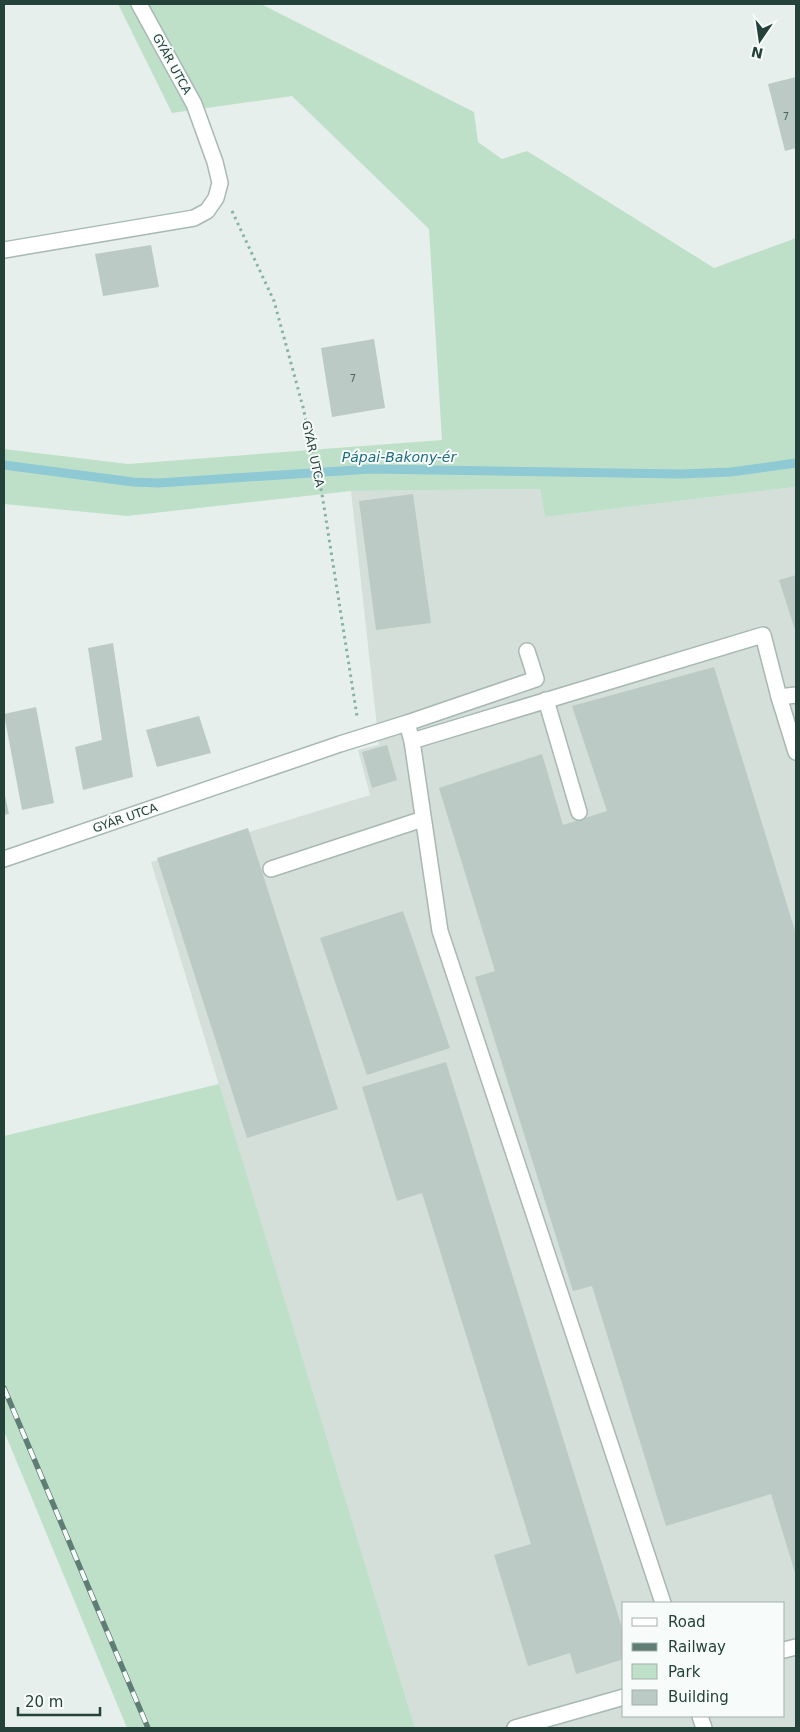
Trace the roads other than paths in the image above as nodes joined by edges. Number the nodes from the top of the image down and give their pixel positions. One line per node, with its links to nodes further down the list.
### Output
1 (139, 4): 2 (street, GYÁR UTCA)
2 (4, 250)
3 (527, 652): 7 (street)
4 (796, 695): 5 (street)
5 (779, 697): 6 (street); 9 (street)
6 (546, 700): 8 (street); 10 (street)
7 (407, 723): 8 (street); 12 (street, GYÁR UTCA)
8 (412, 741): 11 (street)
9 (796, 752)
10 (579, 812)
11 (423, 819): 13 (street); 14 (street)
12 (4, 859)
13 (272, 869)
14 (663, 1602)
15 (622, 1698): 16 (street)
16 (515, 1728)

